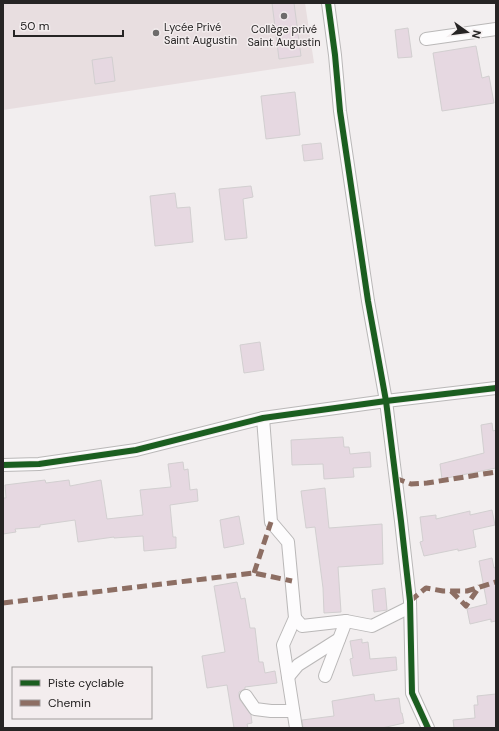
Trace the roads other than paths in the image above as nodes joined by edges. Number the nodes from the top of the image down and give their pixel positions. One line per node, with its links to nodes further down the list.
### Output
1 (328, 3): 5 (street)
2 (496, 29): 3 (street)
3 (426, 39)
4 (496, 388): 5 (street)
5 (386, 401): 6 (street); 8 (street)
6 (263, 418): 7 (street); 9 (street)
7 (3, 465)
8 (410, 607): 10 (street); 17 (street)
9 (295, 618): 10 (street); 13 (street)
10 (346, 621): 11 (street)
11 (339, 639): 12 (street); 13 (street)
12 (325, 676)
13 (288, 677): 15 (street)
14 (246, 696): 15 (street)
15 (293, 711): 16 (street)
16 (296, 728)
17 (428, 728)

